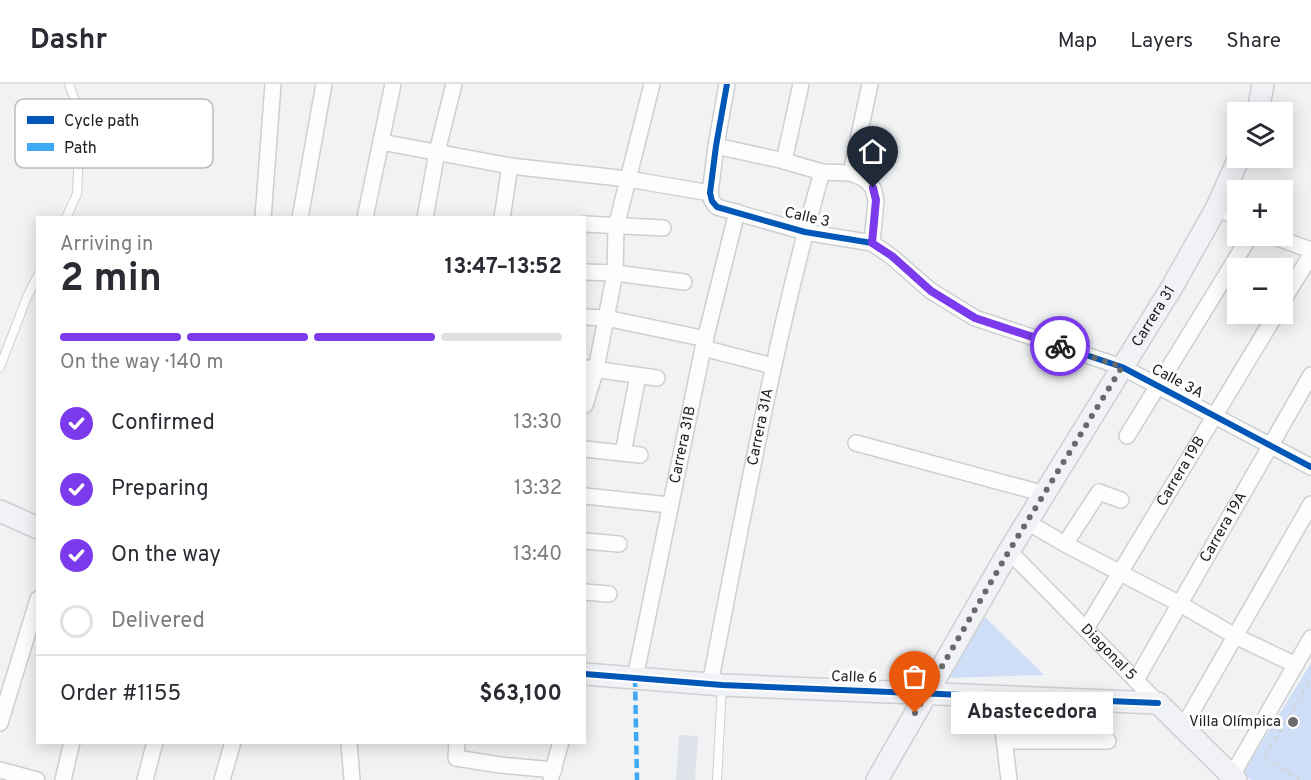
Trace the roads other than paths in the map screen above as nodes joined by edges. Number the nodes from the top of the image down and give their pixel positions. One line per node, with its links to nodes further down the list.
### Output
1 (69, 84): 11 (lane)
2 (273, 84): 28 (street)
3 (324, 84): 29 (street)
4 (393, 84): 13 (street)
5 (454, 84): 15 (street)
6 (652, 84): 22 (street)
7 (727, 84): 14 (street)
8 (801, 84): 16 (street)
9 (870, 84): 21 (street)
10 (1263, 84): 12 (main road)
11 (74, 99)
12 (1260, 102)
13 (381, 142): 15 (street); 30 (street)
14 (716, 146): 16 (street); 23 (street)
15 (437, 152): 17 (street); 31 (street)
16 (784, 161): 20 (street)
17 (510, 166): 22 (street); 32 (street)
18 (78, 168): 27 (lane)
19 (1235, 168): 24 (main road, Carrera 31)
20 (822, 172): 21 (street); 36 (street, Carrera 31A)
21 (850, 173): 37 (street)
22 (628, 179): 23 (street); 34 (street)
23 (710, 193): 25 (street, Calle 3)
24 (1217, 207): 26 (street); 53 (main road, Carrera 31)
25 (737, 212): 36 (street, Calle 3); 50 (street, Carrera 31B)
26 (1227, 213)
27 (67, 216)
28 (263, 216)
29 (300, 216)
30 (365, 216)
31 (425, 216)
32 (503, 216)
33 (586, 224): 34 (street)
34 (616, 226): 35 (street); 43 (street)
35 (663, 228)
36 (805, 232): 37 (street, Calle 3); 51 (street, Carrera 31A)
37 (872, 243): 53 (street, Calle 3A)
38 (1293, 244): 40 (street)
39 (1244, 246): 58 (street)
40 (1311, 250)
41 (1311, 255): 46 (street)
42 (586, 272): 43 (street)
43 (615, 273): 45 (street); 48 (street)
44 (36, 279): 52 (lane)
45 (684, 282)
46 (1293, 284)
47 (586, 317): 48 (street)
48 (606, 318): 50 (street); 54 (street)
49 (1270, 324): 60 (street, Carrera 19B)
50 (704, 343): 51 (street); 72 (street, Carrera 31B)
51 (773, 366): 92 (street, Carrera 31A)
52 (0, 367)
53 (1122, 367): 58 (street, Calle 3A); 68 (main road, Carrera 31)
54 (590, 369): 56 (street); 59 (street)
55 (1311, 375): 63 (street, Carrera 19A)
56 (638, 376): 57 (street); 65 (street)
57 (657, 378)
58 (1158, 385): 60 (street, Calle 3A); 61 (street)
59 (586, 398)
60 (1215, 415): 63 (street, Calle 3A); 80 (street, Carrera 19B)
61 (1127, 436)
62 (856, 443): 68 (street)
63 (1270, 445): 67 (street, Calle 3A); 83 (street, Carrera 19A)
64 (586, 449): 65 (street)
65 (623, 453): 66 (street)
66 (640, 455)
67 (1311, 467)
68 (1045, 494): 74 (main road, Carrera 31)
69 (586, 496): 72 (street)
70 (1121, 500): 78 (street)
71 (1311, 504): 86 (street)
72 (669, 505): 90 (street, Carrera 31B)
73 (0, 511): 75 (main road)
74 (1027, 522): 78 (street); 79 (main road, Carrera 31)
75 (36, 527)
76 (586, 541): 77 (street)
77 (618, 544)
78 (1065, 544): 80 (street)
79 (1009, 551): 85 (street, Diagonal 5); 93 (main road, Carrera 31)
80 (1120, 573): 83 (street); 85 (street, Carrera 19B)
81 (586, 592): 82 (street)
82 (609, 594)
83 (1180, 604): 86 (street); 91 (street, Carrera 19A)
84 (36, 606): 96 (street)
85 (1086, 628): 91 (street, Diagonal 5)
86 (1235, 636): 88 (street); 97 (street)
87 (1311, 638): 88 (street)
88 (1296, 665): 108 (street)
89 (586, 674): 90 (main road, Calle 6)
90 (635, 678): 92 (main road, Calle 6)
91 (1136, 680): 95 (street, Diagonal 5)
92 (716, 684): 93 (main road, Calle 6); 114 (lane)
93 (927, 693): 94 (main road, Calle 6); 115 (main road, Carrera 31)
94 (999, 696): 95 (main road, Calle 6); 98 (street)
95 (1158, 703): 97 (main road, Diagonal 5)
96 (0, 723)
97 (1183, 727): 108 (main road, Diagonal 5)
98 (1005, 741): 99 (street); 116 (street)
99 (1108, 741)
100 (72, 744): 110 (street)
101 (154, 744): 111 (street)
102 (232, 744): 112 (street)
103 (349, 744): 113 (street)
104 (560, 744): 107 (street)
105 (457, 750): 107 (street)
106 (0, 770): 109 (street)
107 (552, 775)
108 (1234, 778)
109 (37, 780)
110 (63, 780)
111 (145, 780)
112 (222, 780)
113 (352, 780)
114 (717, 780)
115 (877, 780)
116 (1009, 780)

